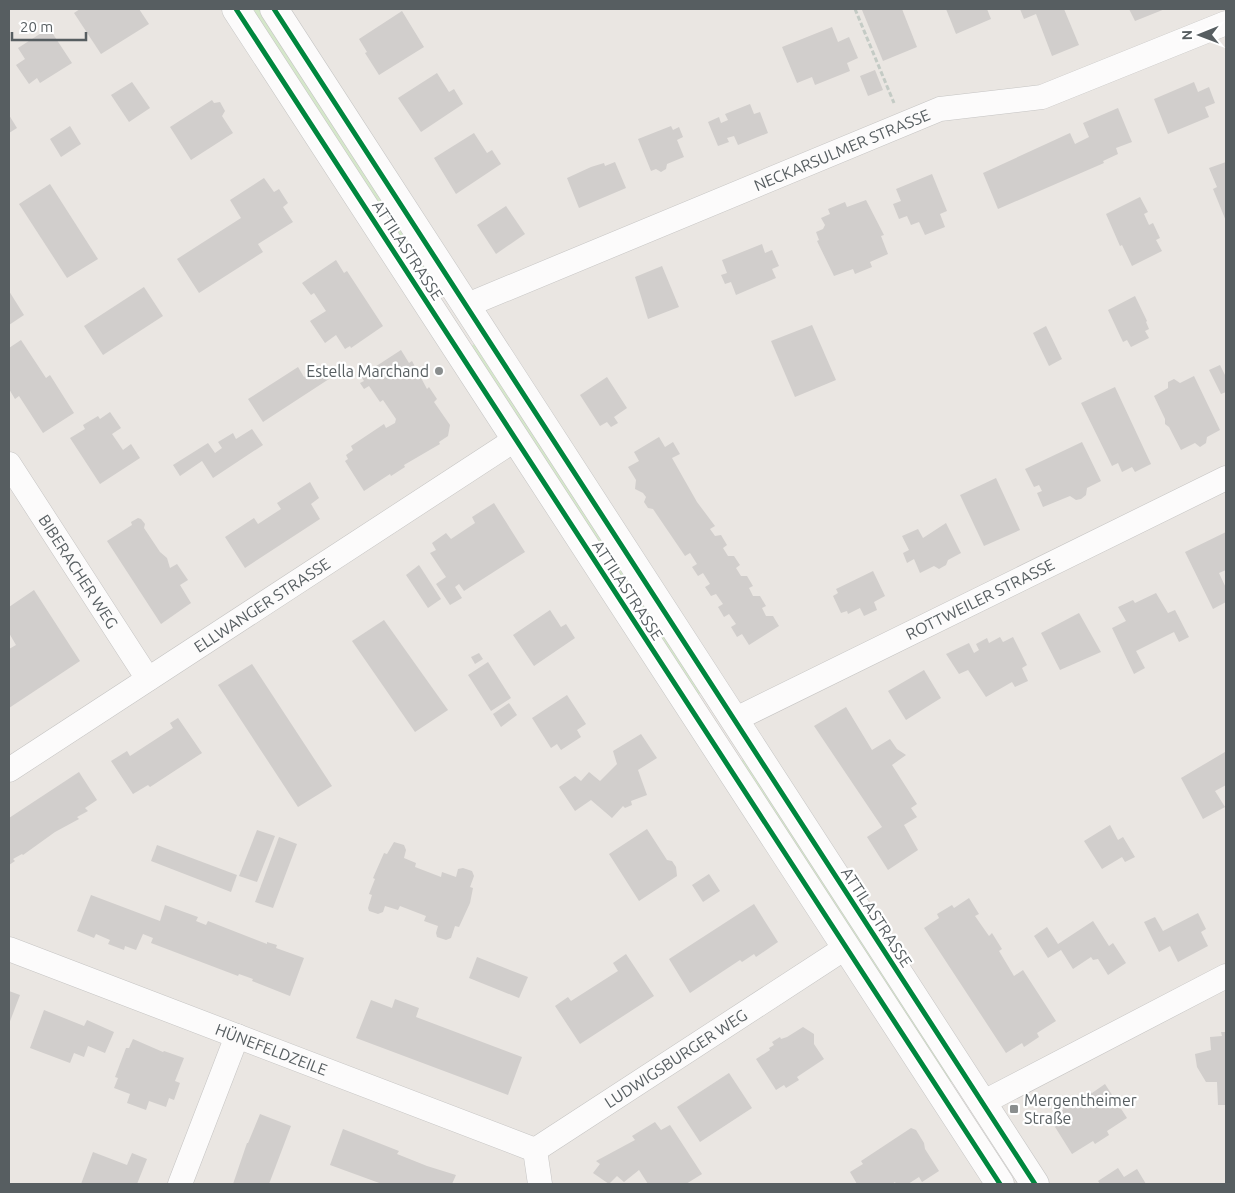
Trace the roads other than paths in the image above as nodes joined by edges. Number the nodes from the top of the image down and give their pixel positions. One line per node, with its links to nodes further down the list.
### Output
1 (236, 9): 5 (main road, ATTILASTRASSE)
2 (274, 9): 4 (main road, ATTILASTRASSE)
3 (1226, 23): 4 (street, NECKARSULMER STRASSE)
4 (465, 306): 5 (main road, ATTILASTRASSE); 10 (main road, ATTILASTRASSE)
5 (440, 322): 6 (main road, ATTILASTRASSE)
6 (516, 439): 9 (street, ELLWANGER STRASSE); 11 (main road, ATTILASTRASSE)
7 (9, 464): 9 (street, BIBERACHER WEG)
8 (1226, 478): 10 (street, ROTTWEILER STRASSE)
9 (148, 679): 12 (street, ELLWANGER STRASSE)
10 (734, 720): 11 (main road); 17 (main road, ATTILASTRASSE)
11 (709, 737): 14 (main road, ATTILASTRASSE)
12 (9, 770)
13 (9, 948): 16 (street, HÜNEFELDZEILE)
14 (845, 948): 18 (main road, ATTILASTRASSE); 19 (street, LUDWIGSBURGER WEG)
15 (1226, 976): 17 (street)
16 (237, 1036): 19 (street, HÜNEFELDZEILE); 20 (street)
17 (982, 1103): 18 (main road); 23 (main road, ATTILASTRASSE)
18 (956, 1120): 22 (main road, ATTILASTRASSE)
19 (536, 1150): 21 (street)
20 (180, 1184)
21 (540, 1184)
22 (1000, 1184)
23 (1035, 1184)

